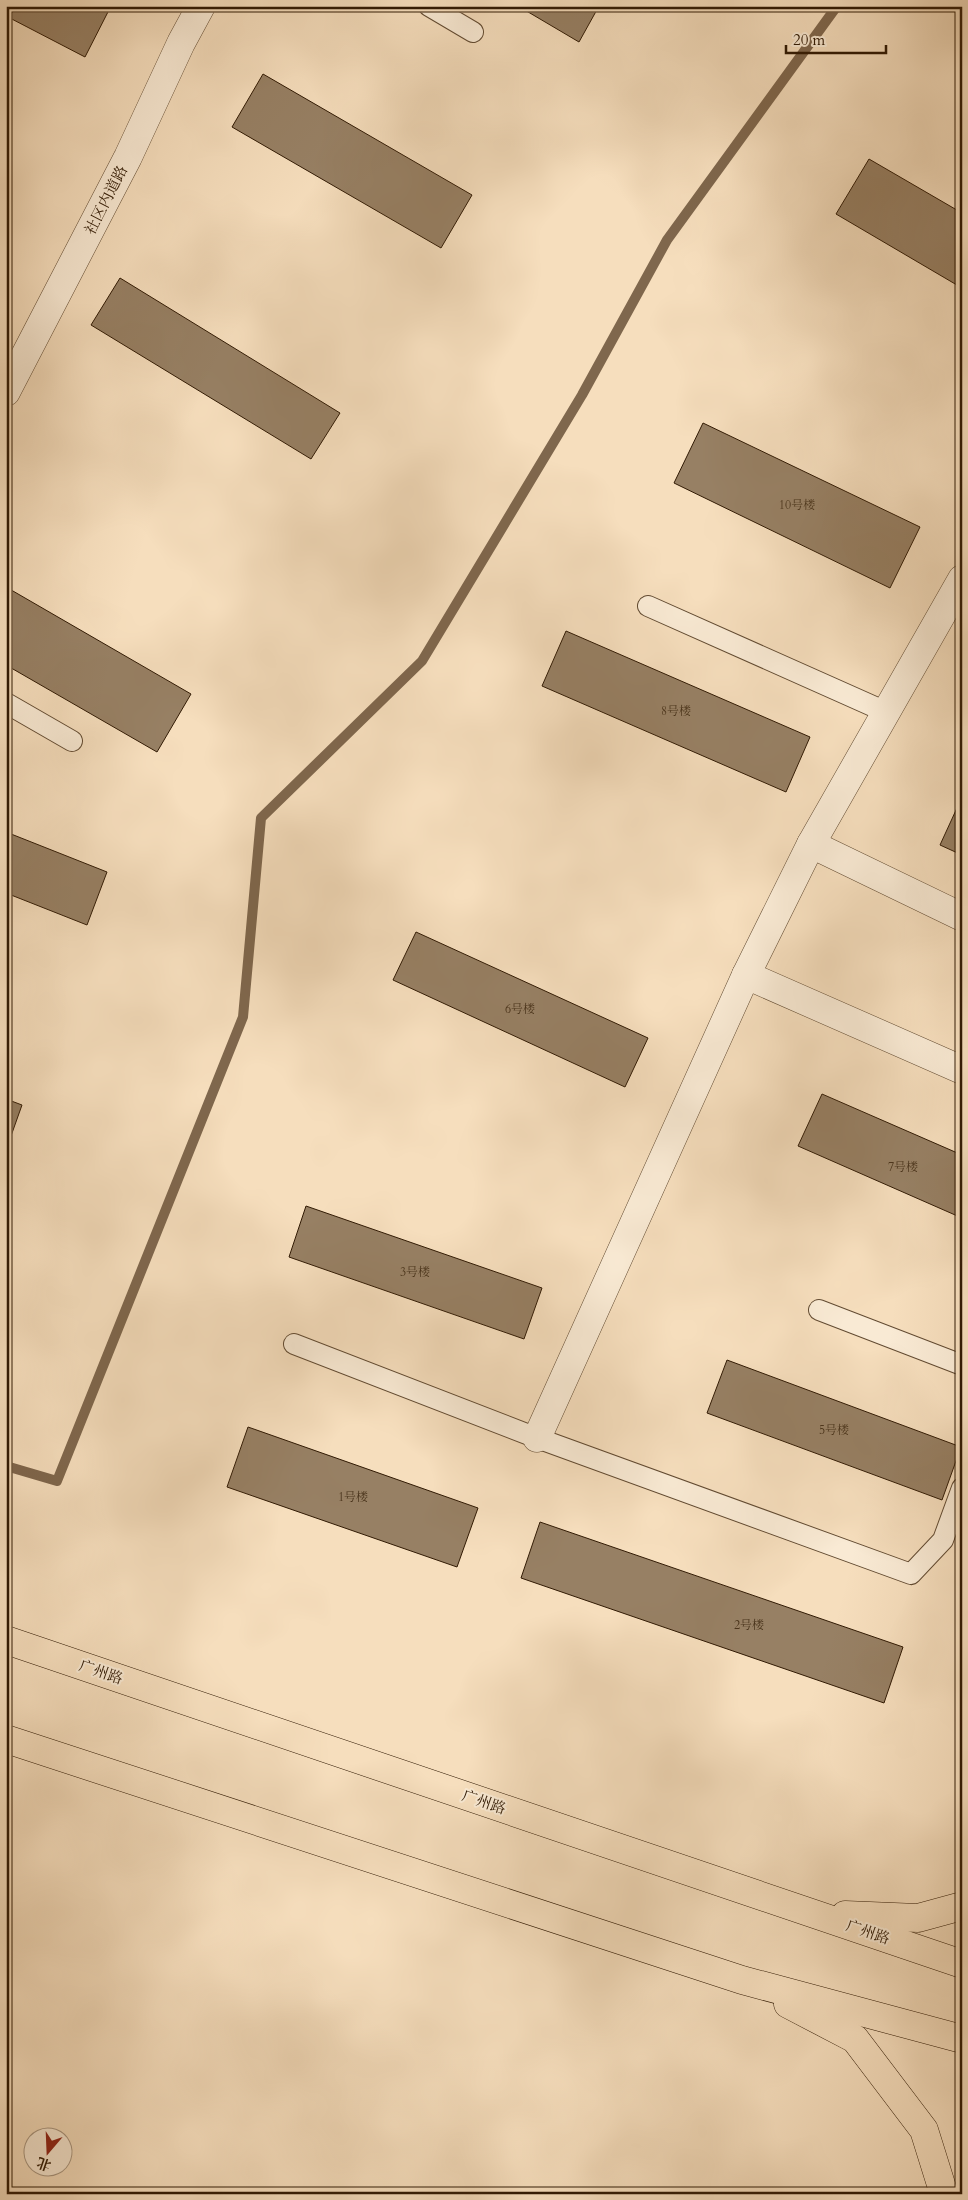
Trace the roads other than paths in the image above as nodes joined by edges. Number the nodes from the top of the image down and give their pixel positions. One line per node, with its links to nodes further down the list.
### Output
1 (201, 6): 4 (street, 社区内道路)
2 (429, 6): 3 (lane)
3 (473, 32)
4 (6, 392)
5 (962, 579): 8 (street)
6 (648, 606): 8 (lane)
7 (6, 703): 9 (lane)
8 (886, 712): 10 (street)
9 (72, 741)
10 (811, 844): 11 (street); 12 (street)
11 (962, 918)
12 (746, 975): 13 (street); 17 (street)
13 (962, 1070)
14 (819, 1310): 16 (lane)
15 (294, 1344): 17 (lane)
16 (962, 1365)
17 (537, 1438): 18 (lane)
18 (962, 1488)
19 (6, 1640): 22 (main road, 广州路)
20 (6, 1740): 24 (main road)
21 (962, 1906): 22 (main road)
22 (814, 1914): 23 (main road, 广州路)
23 (962, 1964)
24 (742, 1980): 25 (main road); 26 (main road)
25 (962, 2039)
26 (944, 2194)

